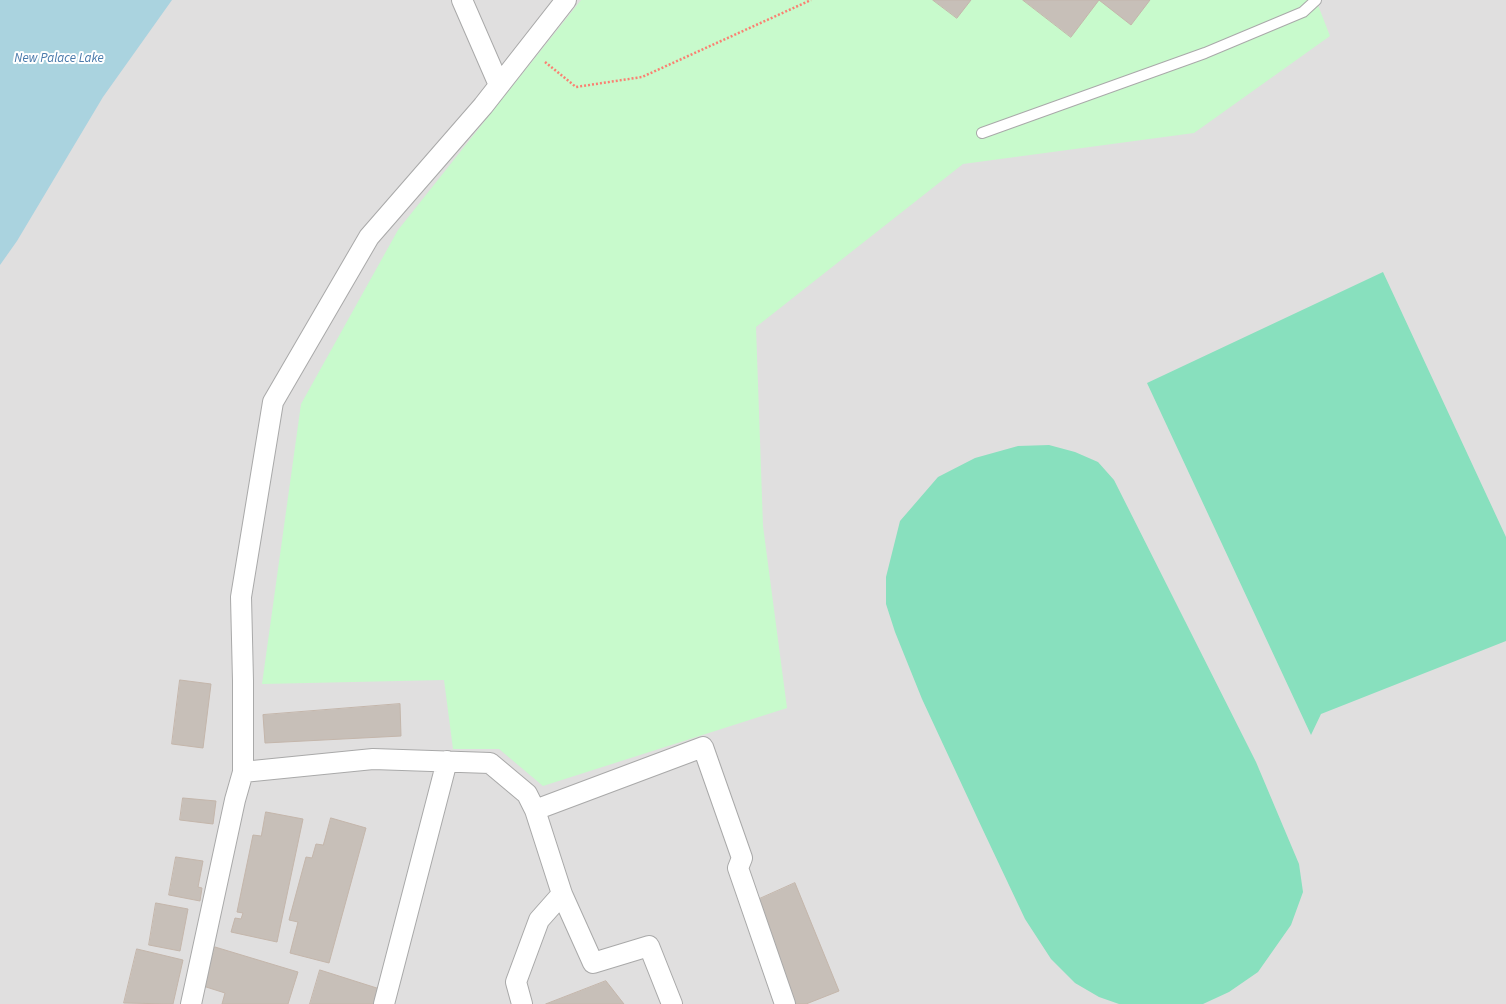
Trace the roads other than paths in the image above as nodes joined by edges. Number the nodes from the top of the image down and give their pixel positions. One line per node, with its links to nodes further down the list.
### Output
1 (462, 0): 4 (street)
2 (566, 0): 4 (street)
3 (1316, 0): 5 (lane)
4 (498, 85): 7 (street)
5 (982, 133)
6 (447, 762): 7 (street); 8 (street); 11 (street)
7 (243, 772): 10 (street)
8 (535, 810): 9 (street); 14 (street)
9 (562, 894): 12 (street); 13 (street)
10 (191, 1004)
11 (384, 1004)
12 (522, 1004)
13 (672, 1004)
14 (785, 1004)

